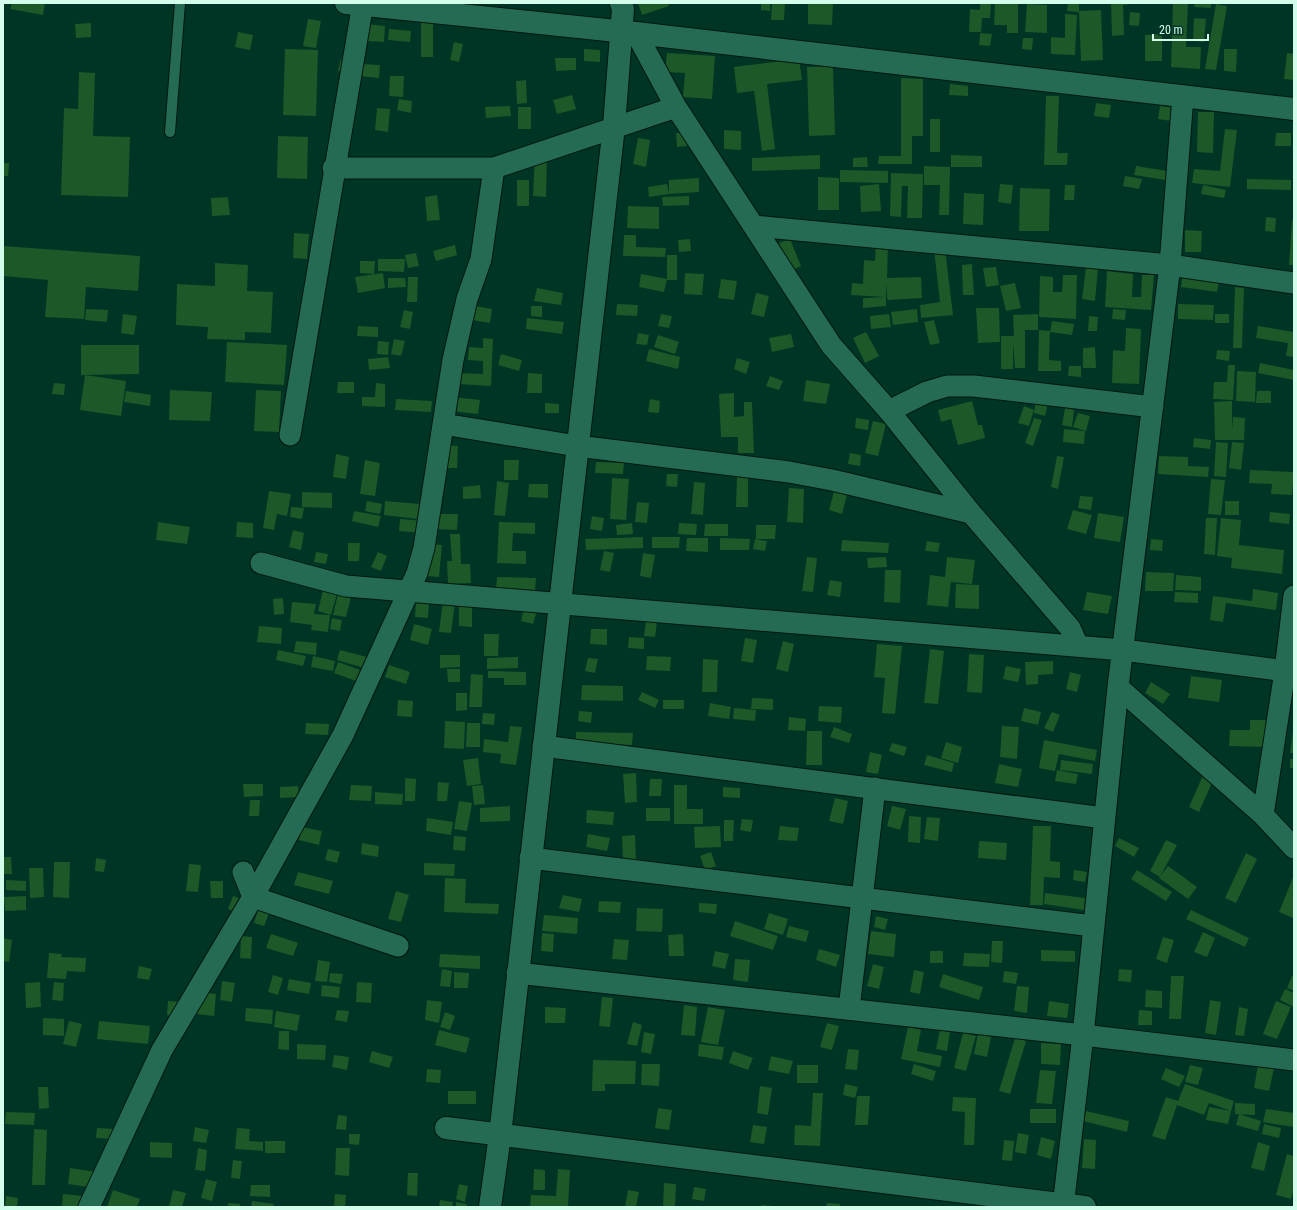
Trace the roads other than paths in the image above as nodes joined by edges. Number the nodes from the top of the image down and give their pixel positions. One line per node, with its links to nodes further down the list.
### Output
1 (180, 3): 9 (lane)
2 (621, 3): 4 (street)
3 (357, 4): 4 (street); 10 (street)
4 (629, 32): 5 (street); 6 (street); 8 (street)
5 (1183, 96): 7 (street); 13 (street)
6 (676, 107): 8 (street); 12 (street)
7 (1294, 109)
8 (614, 126): 11 (street); 19 (street)
9 (170, 132)
10 (333, 168): 11 (street); 18 (street)
11 (494, 168): 17 (street)
12 (754, 226): 13 (street); 16 (street)
13 (1170, 265): 14 (street); 15 (street)
14 (1294, 283)
15 (1153, 407): 16 (street); 26 (street)
16 (889, 411): 20 (street)
17 (443, 424): 19 (street); 22 (street)
18 (290, 435)
19 (577, 446): 20 (street); 24 (street)
20 (971, 513): 25 (street)
21 (262, 563): 22 (street)
22 (410, 591): 24 (street); 36 (street)
23 (1294, 596): 27 (street)
24 (559, 603): 25 (street); 29 (street)
25 (1078, 646): 26 (street)
26 (1123, 650): 27 (street); 28 (street)
27 (1290, 672): 31 (street)
28 (1118, 687): 31 (street); 32 (street)
29 (543, 746): 30 (street); 34 (street)
30 (875, 788): 32 (street); 37 (street)
31 (1262, 815): 33 (street)
32 (1104, 818): 38 (street)
33 (1294, 848)
34 (530, 858): 37 (street); 40 (street)
35 (243, 872): 36 (street)
36 (253, 897): 39 (street); 47 (street)
37 (863, 898): 38 (street); 41 (street)
38 (1093, 926): 42 (street)
39 (398, 946)
40 (517, 973): 41 (street); 45 (street)
41 (849, 1009): 42 (street)
42 (1083, 1035): 43 (street); 46 (street)
43 (1294, 1060)
44 (446, 1128): 45 (street)
45 (500, 1135): 46 (street); 48 (street)
46 (1063, 1206): 49 (street)
47 (89, 1207)
48 (490, 1207)
49 (1085, 1207)

